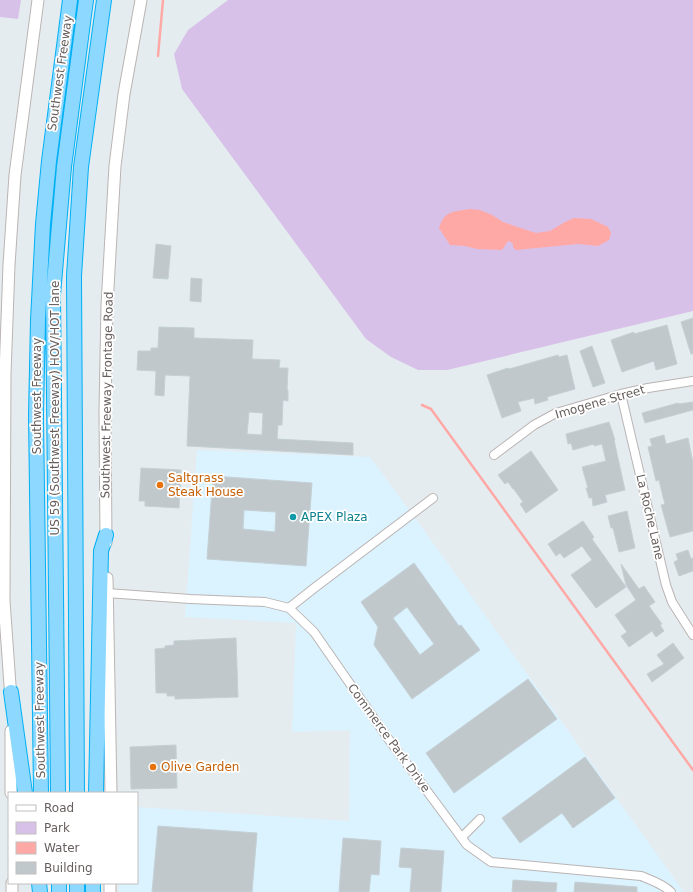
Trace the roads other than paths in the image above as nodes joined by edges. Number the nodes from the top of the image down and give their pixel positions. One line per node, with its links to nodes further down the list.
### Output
1 (38, 0): 14 (main road)
2 (70, 0): 17 (highway, Southwest Freeway)
3 (86, 0): 18 (highway, US 59 (Southwest Freeway) HOV/HOT lane)
4 (104, 0): 19 (highway)
5 (141, 0): 10 (main road, Southwest Freeway Frontage Road)
6 (693, 381): 7 (street, Imogene Street)
7 (621, 394): 8 (street, Imogene Street); 13 (street, La Roche Lane)
8 (494, 455)
9 (433, 498): 12 (street)
10 (106, 535): 11 (main road, Southwest Freeway Frontage Road); 20 (highway)
11 (107, 593): 12 (street); 21 (main road, Southwest Freeway Frontage Road)
12 (290, 608): 23 (street, Commerce Park Drive)
13 (693, 635)
14 (11, 692): 15 (main road); 16 (highway)
15 (12, 792)
16 (25, 792)
17 (42, 792)
18 (58, 792)
19 (77, 792)
20 (96, 792)
21 (111, 792)
22 (480, 819): 23 (street)
23 (462, 837): 24 (street, Commerce Park Drive)
24 (671, 892)

